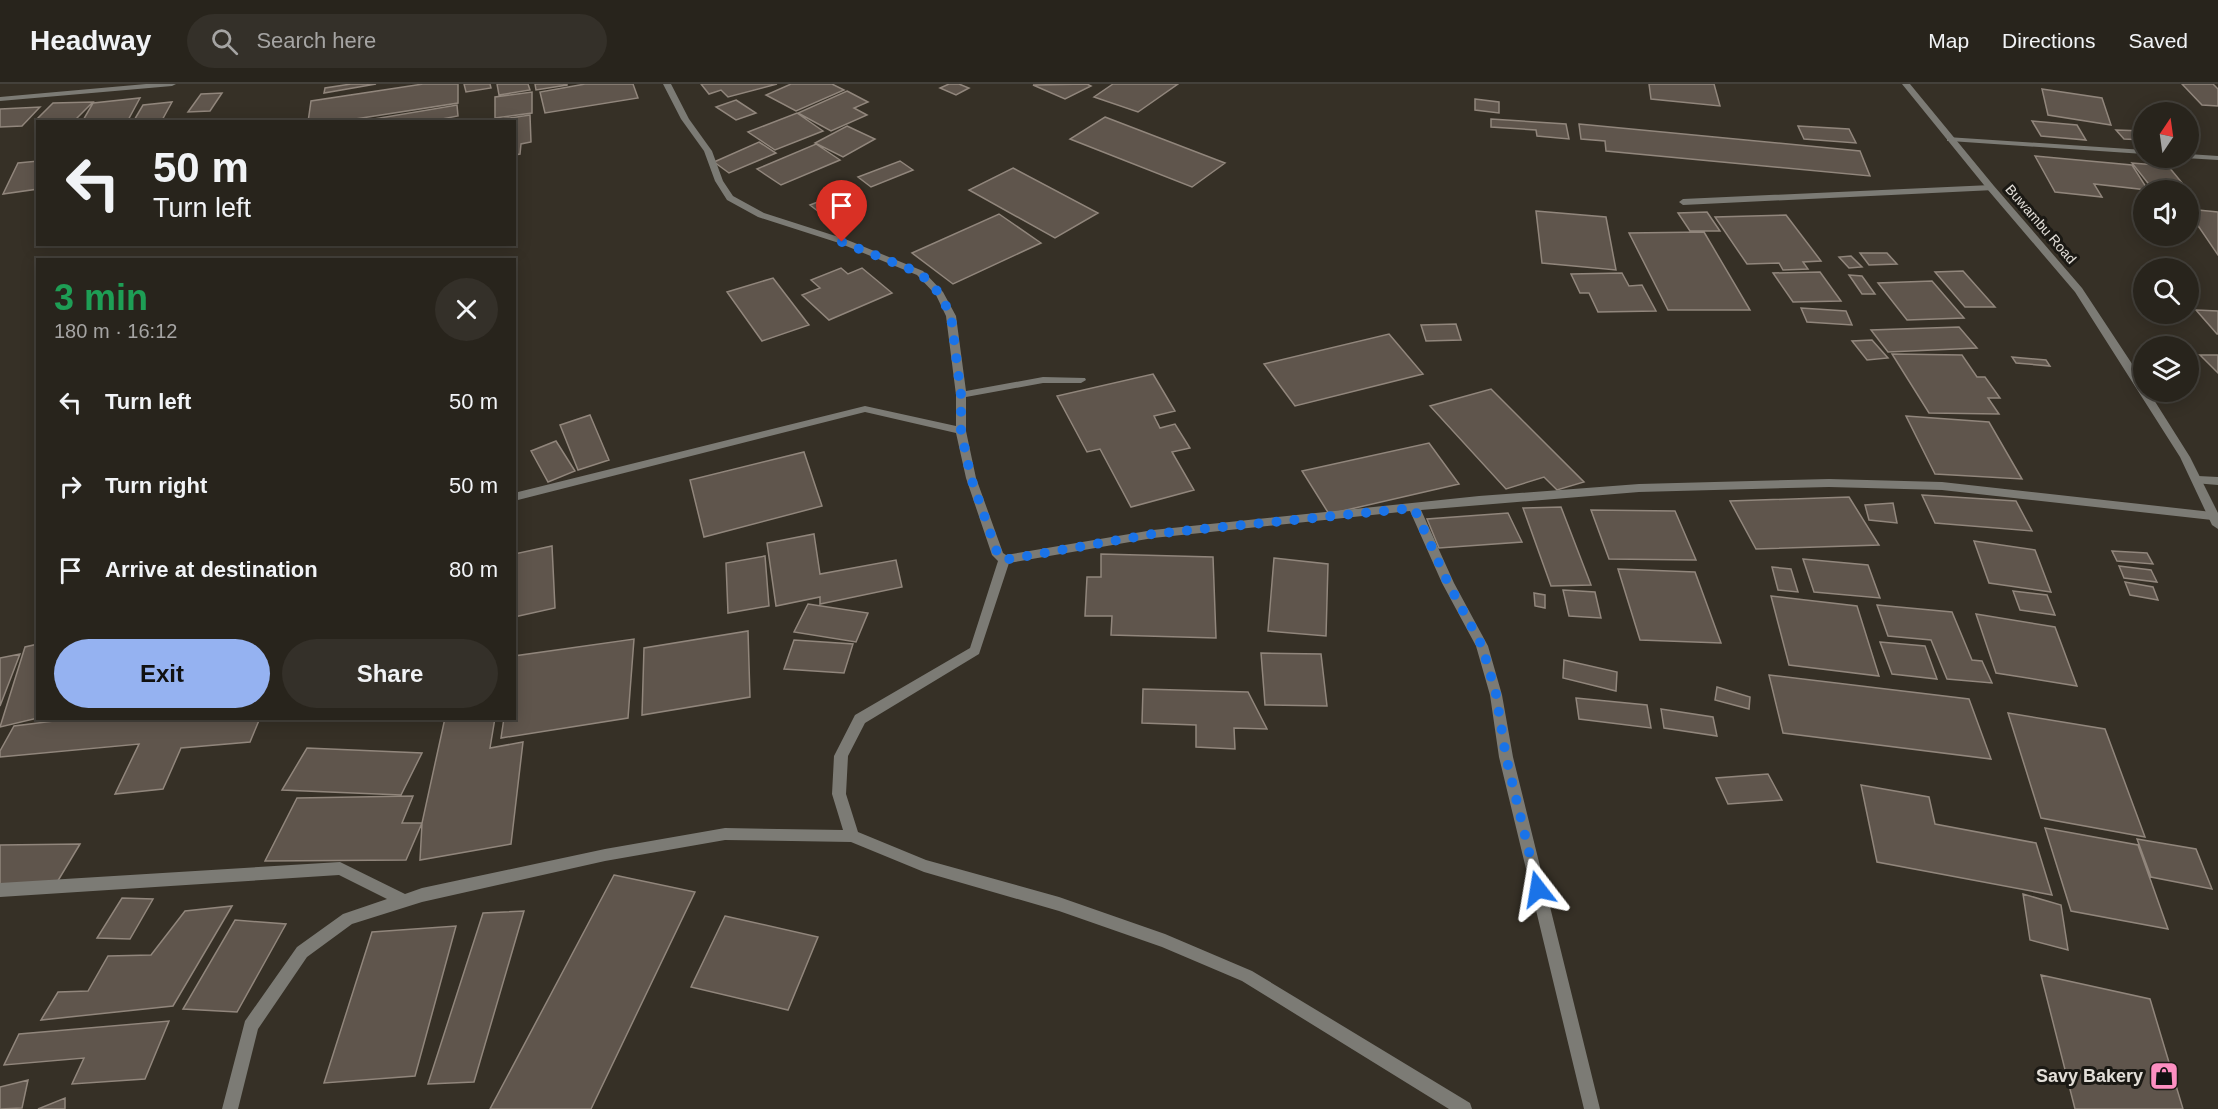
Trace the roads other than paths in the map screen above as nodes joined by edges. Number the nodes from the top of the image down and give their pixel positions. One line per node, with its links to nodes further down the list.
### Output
1 (172, 84): 4 (street)
2 (668, 84): 13 (street)
3 (1906, 84): 5 (street, Buwambu Road)
4 (0, 99)
5 (1950, 139): 6 (street); 9 (street, Buwambu Road)
6 (2133, 151)
7 (2199, 157): 8 (street)
8 (2218, 158)
9 (1991, 188): 10 (street); 11 (street, Buwambu Road)
10 (1683, 202)
11 (2133, 374)
12 (1081, 380): 13 (street)
13 (961, 395): 15 (street)
14 (2151, 402): 16 (street, Buwambu Road)
15 (961, 431): 18 (street); 21 (street)
16 (2198, 480): 17 (street); 20 (street, Buwambu Road)
17 (2218, 481)
18 (516, 496)
19 (1414, 508): 20 (street); 21 (street); 27 (street)
20 (2215, 520)
21 (1004, 560): 22 (street)
22 (852, 836): 24 (street); 26 (street)
23 (0, 890): 24 (street)
24 (405, 901): 25 (street)
25 (230, 1109)
26 (1464, 1109)
27 (1592, 1109)

